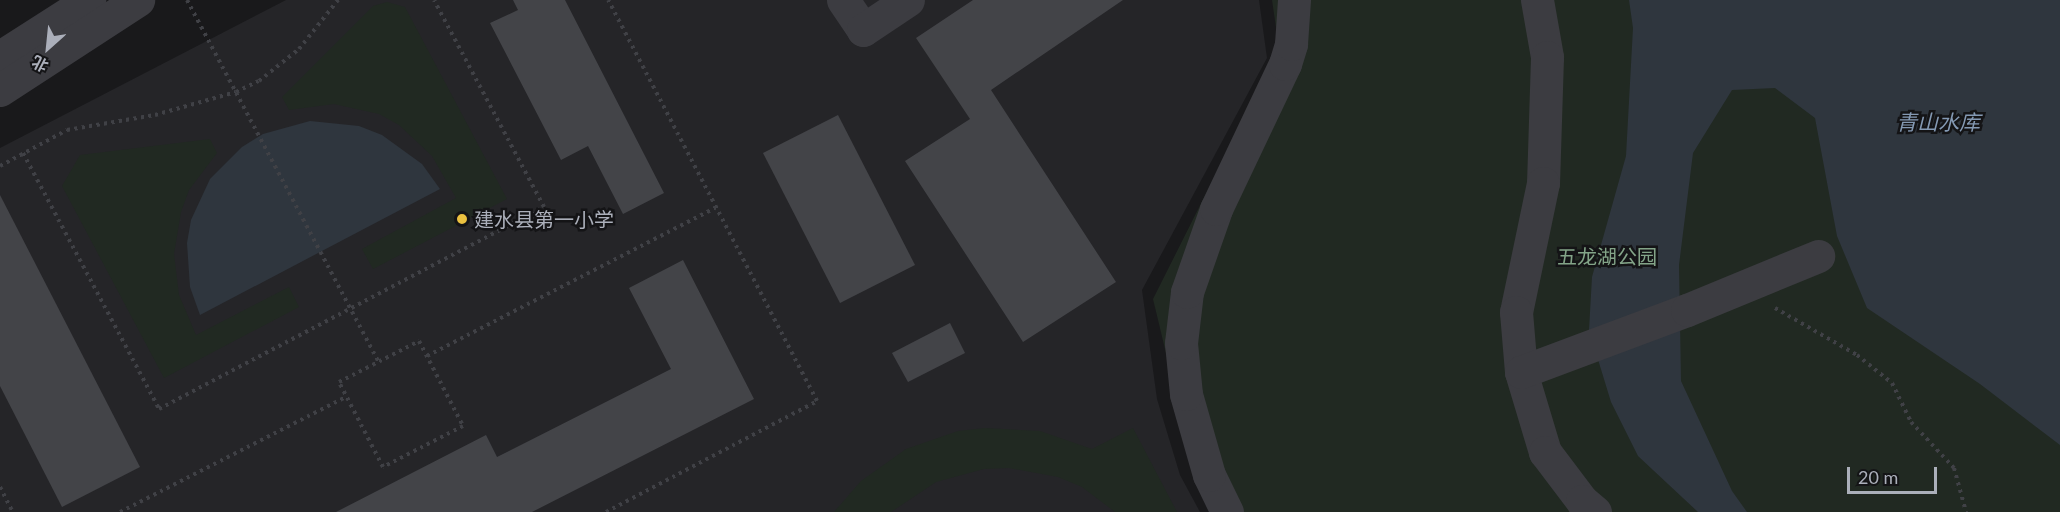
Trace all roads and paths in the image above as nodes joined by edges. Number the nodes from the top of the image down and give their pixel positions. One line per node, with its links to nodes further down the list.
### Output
1 (88, 0): 11 (street)
2 (138, 0): 12 (street)
3 (186, 0): 13 (path)
4 (338, 0): 13 (path)
5 (434, 0): 19 (path)
6 (608, 0): 16 (path)
7 (843, 0): 8 (street)
8 (908, 0)
9 (1294, 0): 28 (street)
10 (1537, 0): 22 (street)
11 (0, 57)
12 (0, 90)
13 (236, 92): 14 (path); 19 (path)
14 (23, 153): 15 (path); 19 (path)
15 (0, 166)
16 (715, 208): 20 (path); 27 (path)
17 (1818, 256): 18 (street)
18 (1740, 288): 22 (street); 30 (path)
19 (350, 309): 21 (path)
20 (427, 356): 21 (path); 23 (path)
21 (379, 362): 23 (path)
22 (1521, 372): 29 (street)
23 (346, 397): 26 (path)
24 (0, 487): 25 (path)
25 (13, 512)
26 (120, 512)
27 (606, 512)
28 (1227, 512)
29 (1595, 512)
30 (1966, 512)

